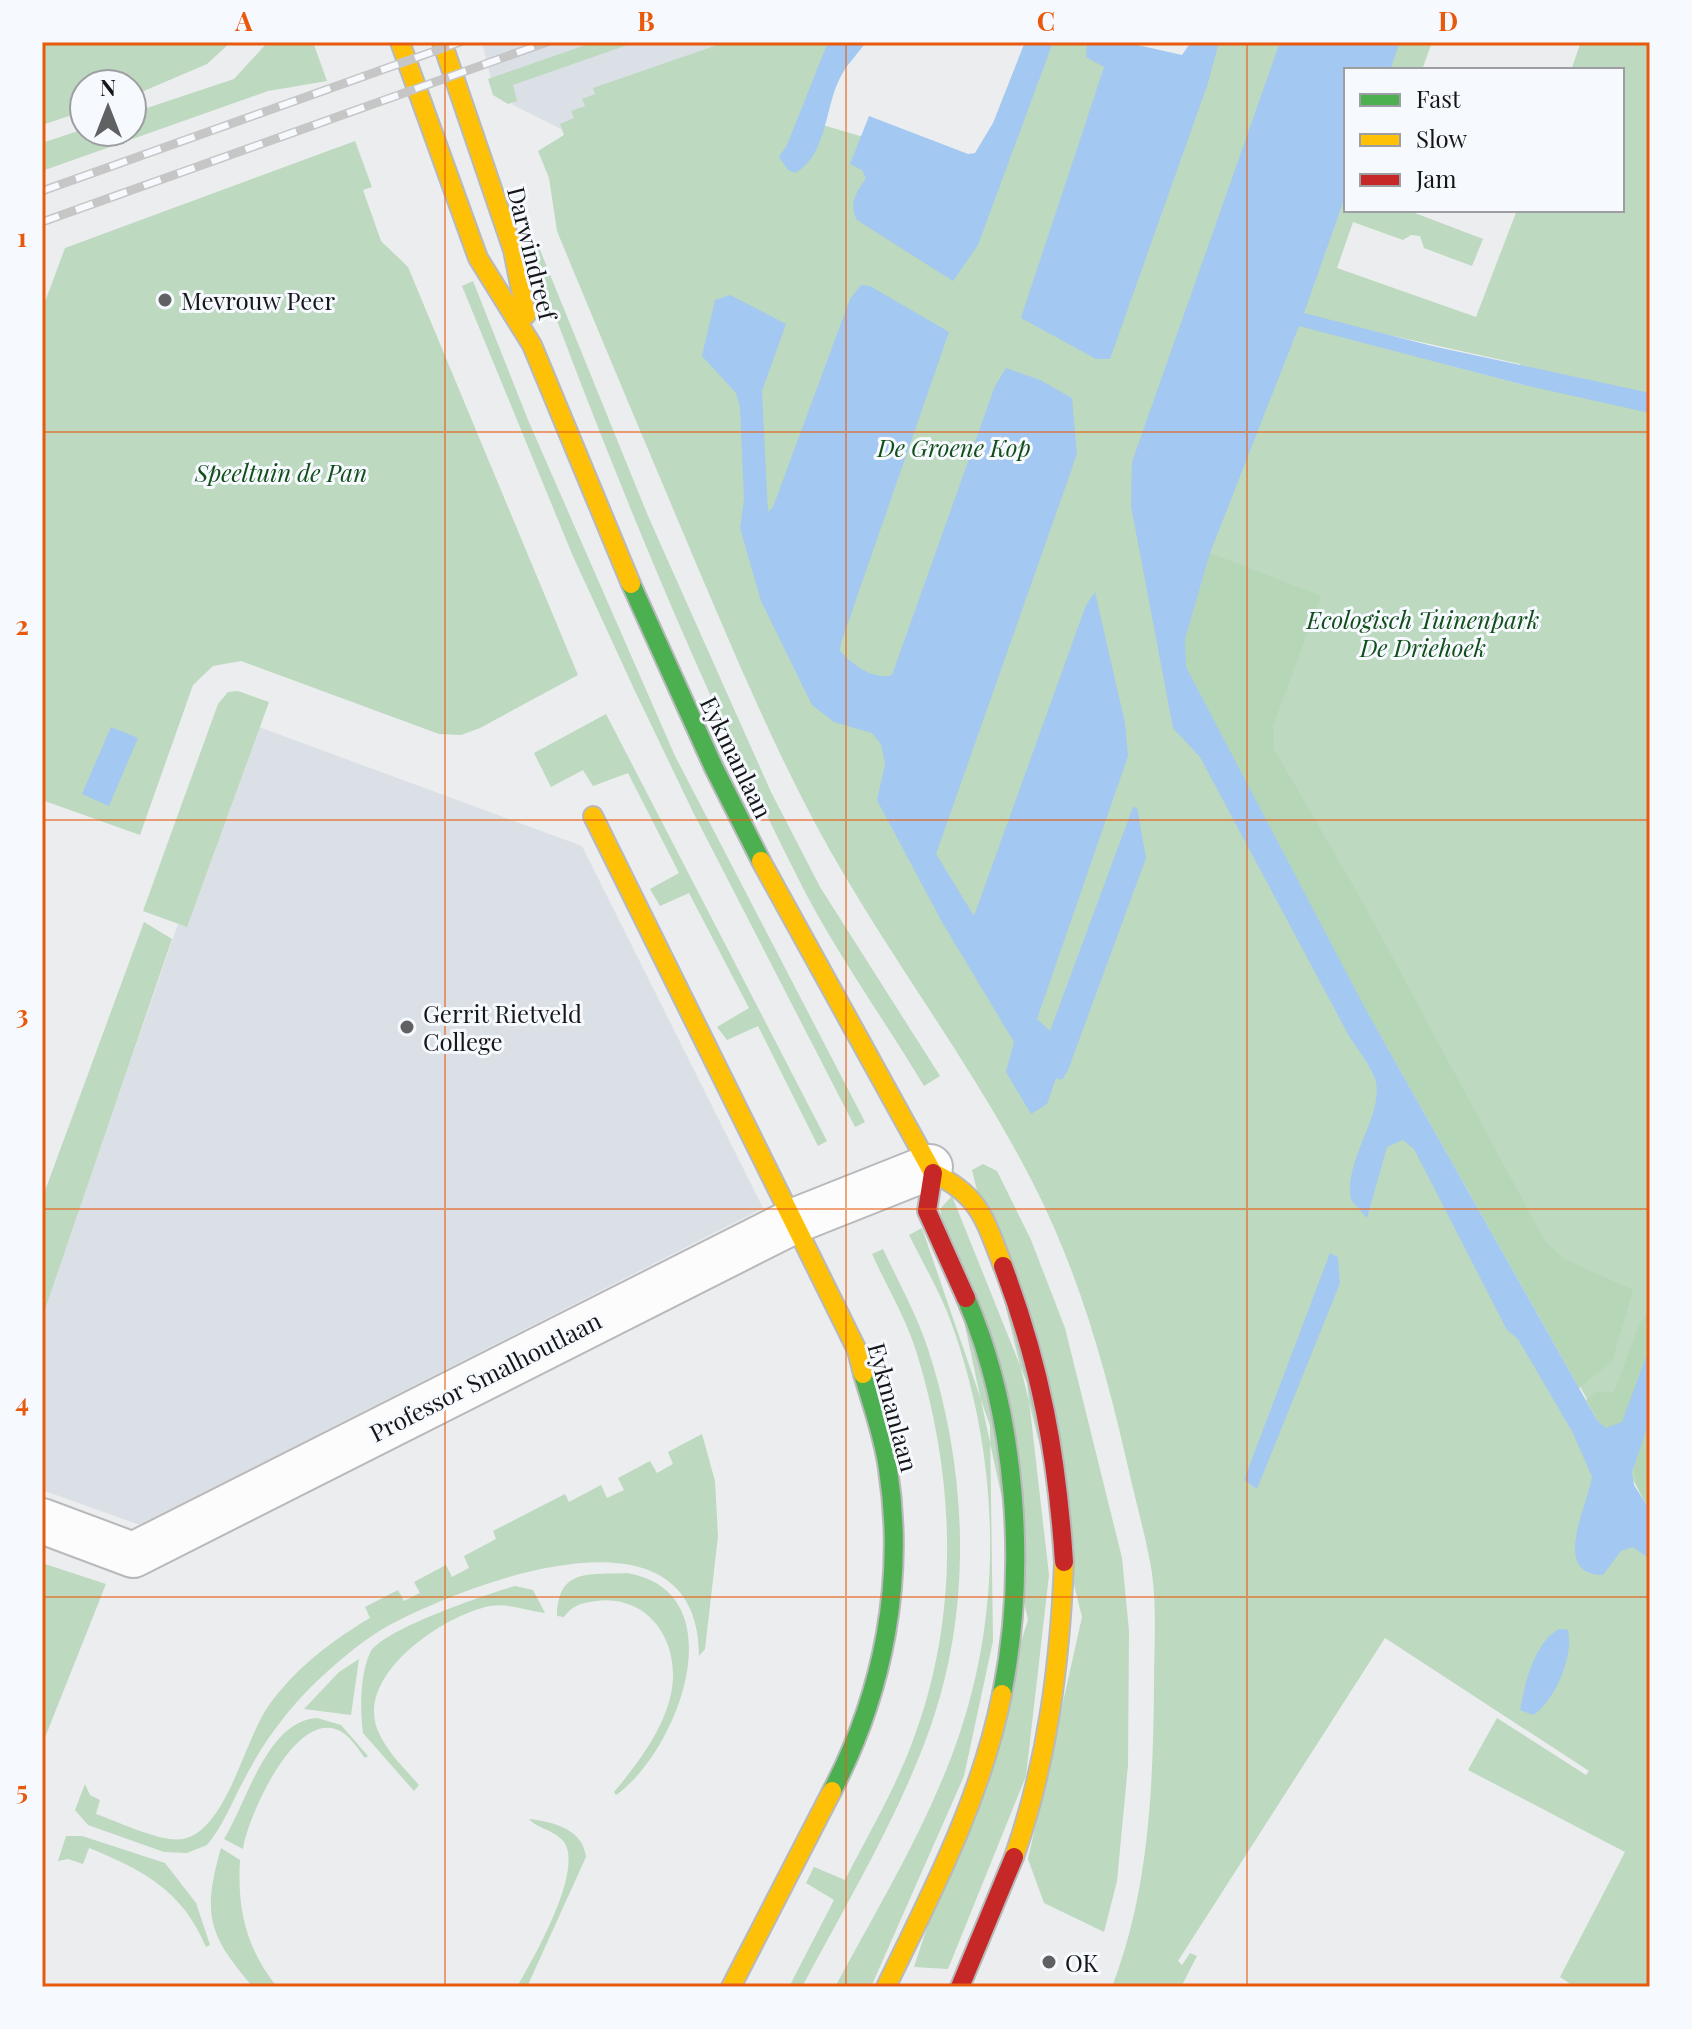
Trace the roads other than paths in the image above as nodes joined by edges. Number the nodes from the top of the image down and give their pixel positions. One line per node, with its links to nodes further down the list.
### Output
1 (400, 42): 3 (main road, Darwindreef)
2 (442, 42): 3 (main road, Darwindreef)
3 (532, 345): 5 (main road, Eykmanlaan)
4 (593, 816): 6 (main road, Eykmanlaan)
5 (932, 1170): 6 (street, Professor Smalhoutlaan); 9 (main road); 10 (main road)
6 (794, 1221): 7 (street, Professor Smalhoutlaan); 8 (main road, Eykmanlaan)
7 (42, 1521)
8 (731, 1987)
9 (886, 1987)
10 (960, 1987)

